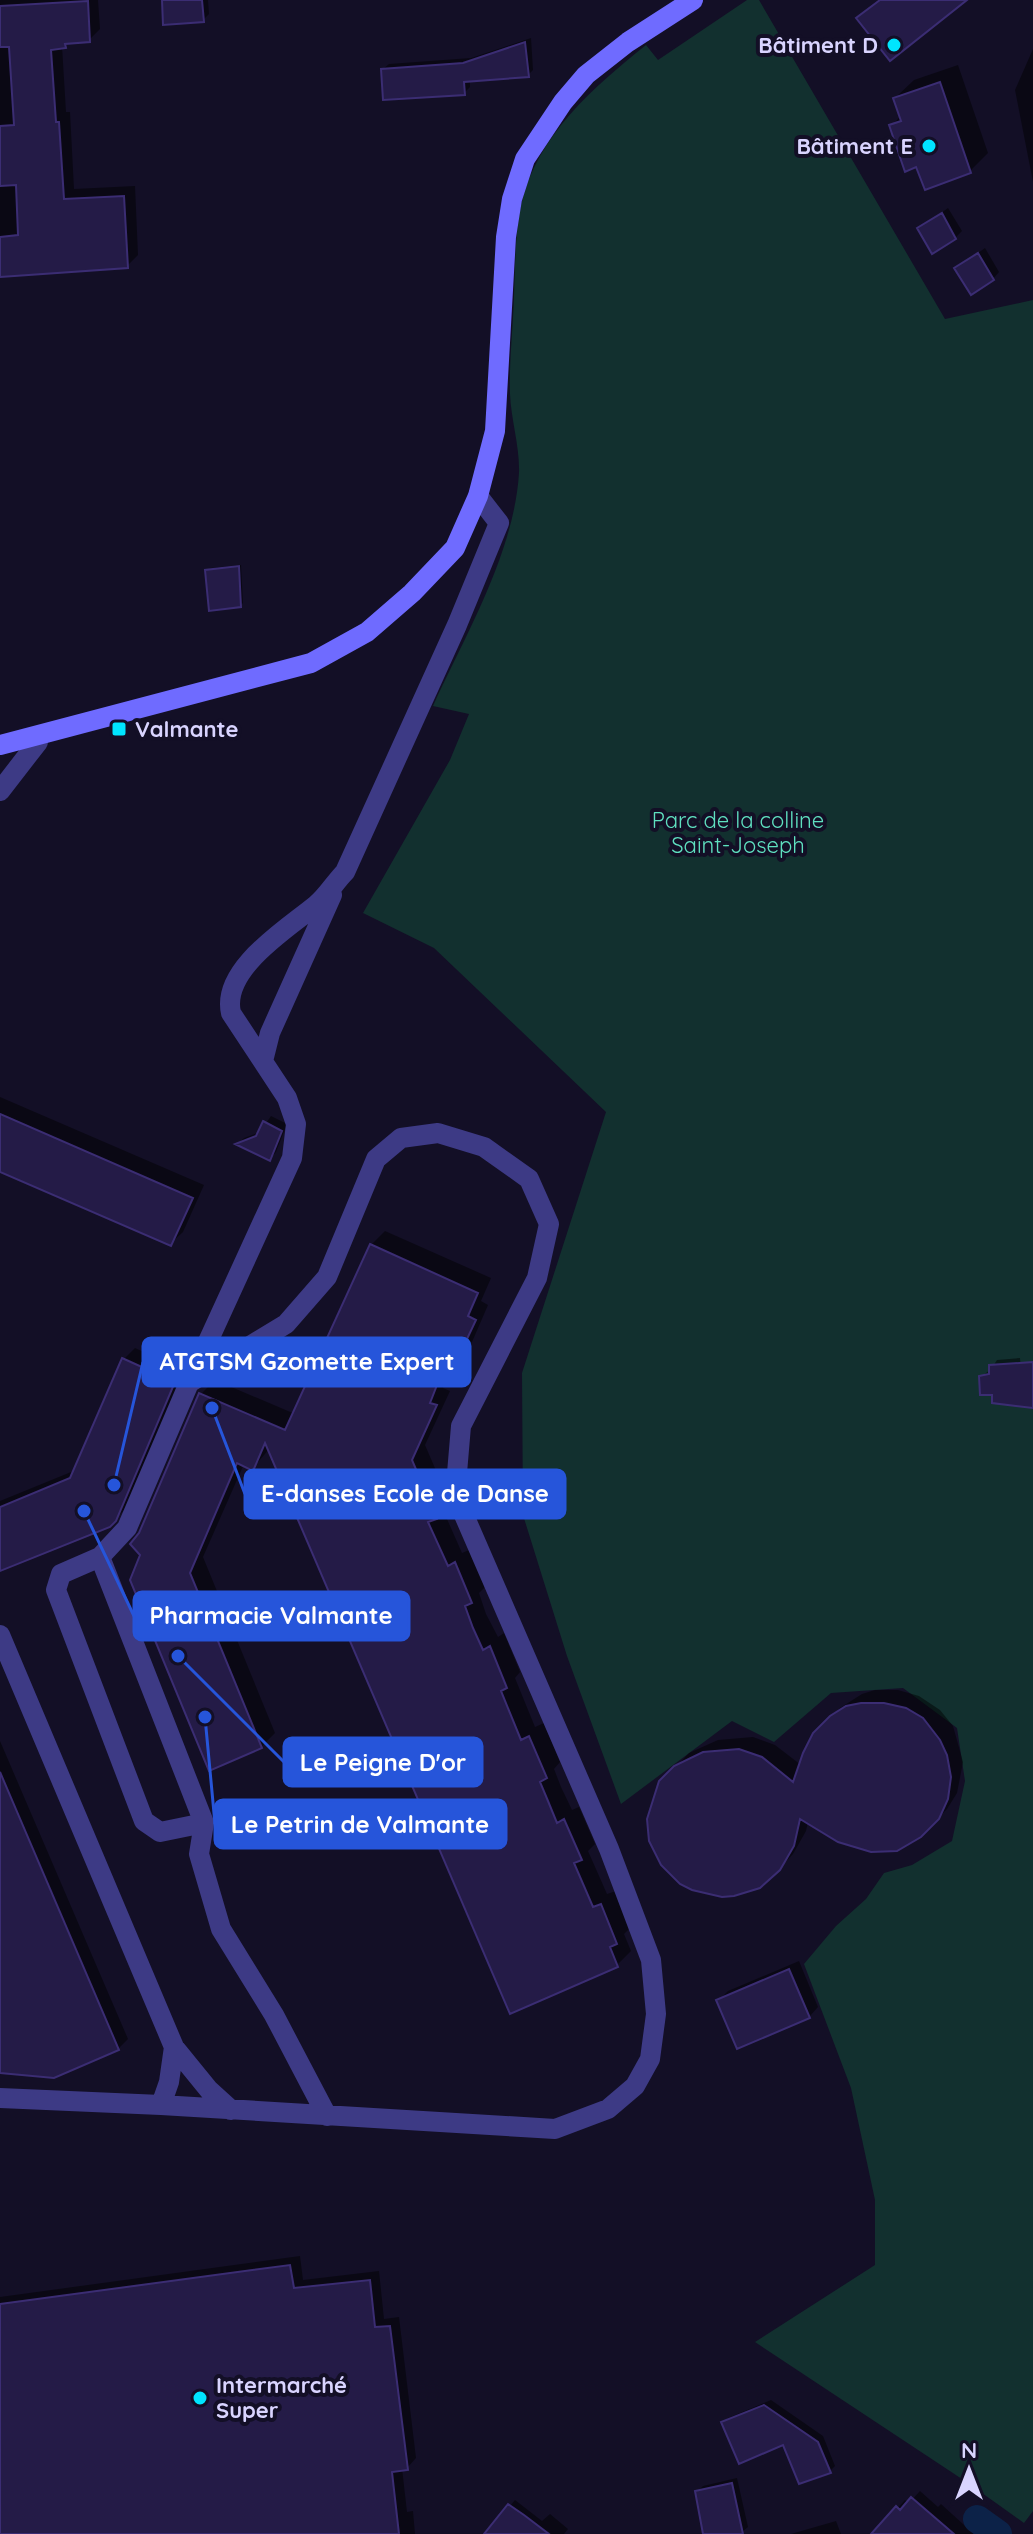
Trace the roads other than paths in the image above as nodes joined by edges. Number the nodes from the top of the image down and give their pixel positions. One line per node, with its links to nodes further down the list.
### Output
1 (693, 0): 2 (street)
2 (478, 496): 3 (street); 8 (street)
3 (68, 728): 4 (street); 5 (street)
4 (38, 742): 6 (street); 7 (street)
5 (0, 745)
6 (0, 757)
7 (0, 791)
8 (340, 876): 9 (street); 9 (street)
9 (263, 1061): 10 (street)
10 (189, 1383): 11 (street); 18 (street)
11 (100, 1557): 13 (street); 13 (street)
12 (0, 1635): 14 (street)
13 (204, 1823): 18 (street)
14 (172, 2042): 16 (street); 17 (street)
15 (0, 2098): 16 (street)
16 (161, 2105): 17 (street)
17 (231, 2110): 18 (street)
18 (327, 2116)

